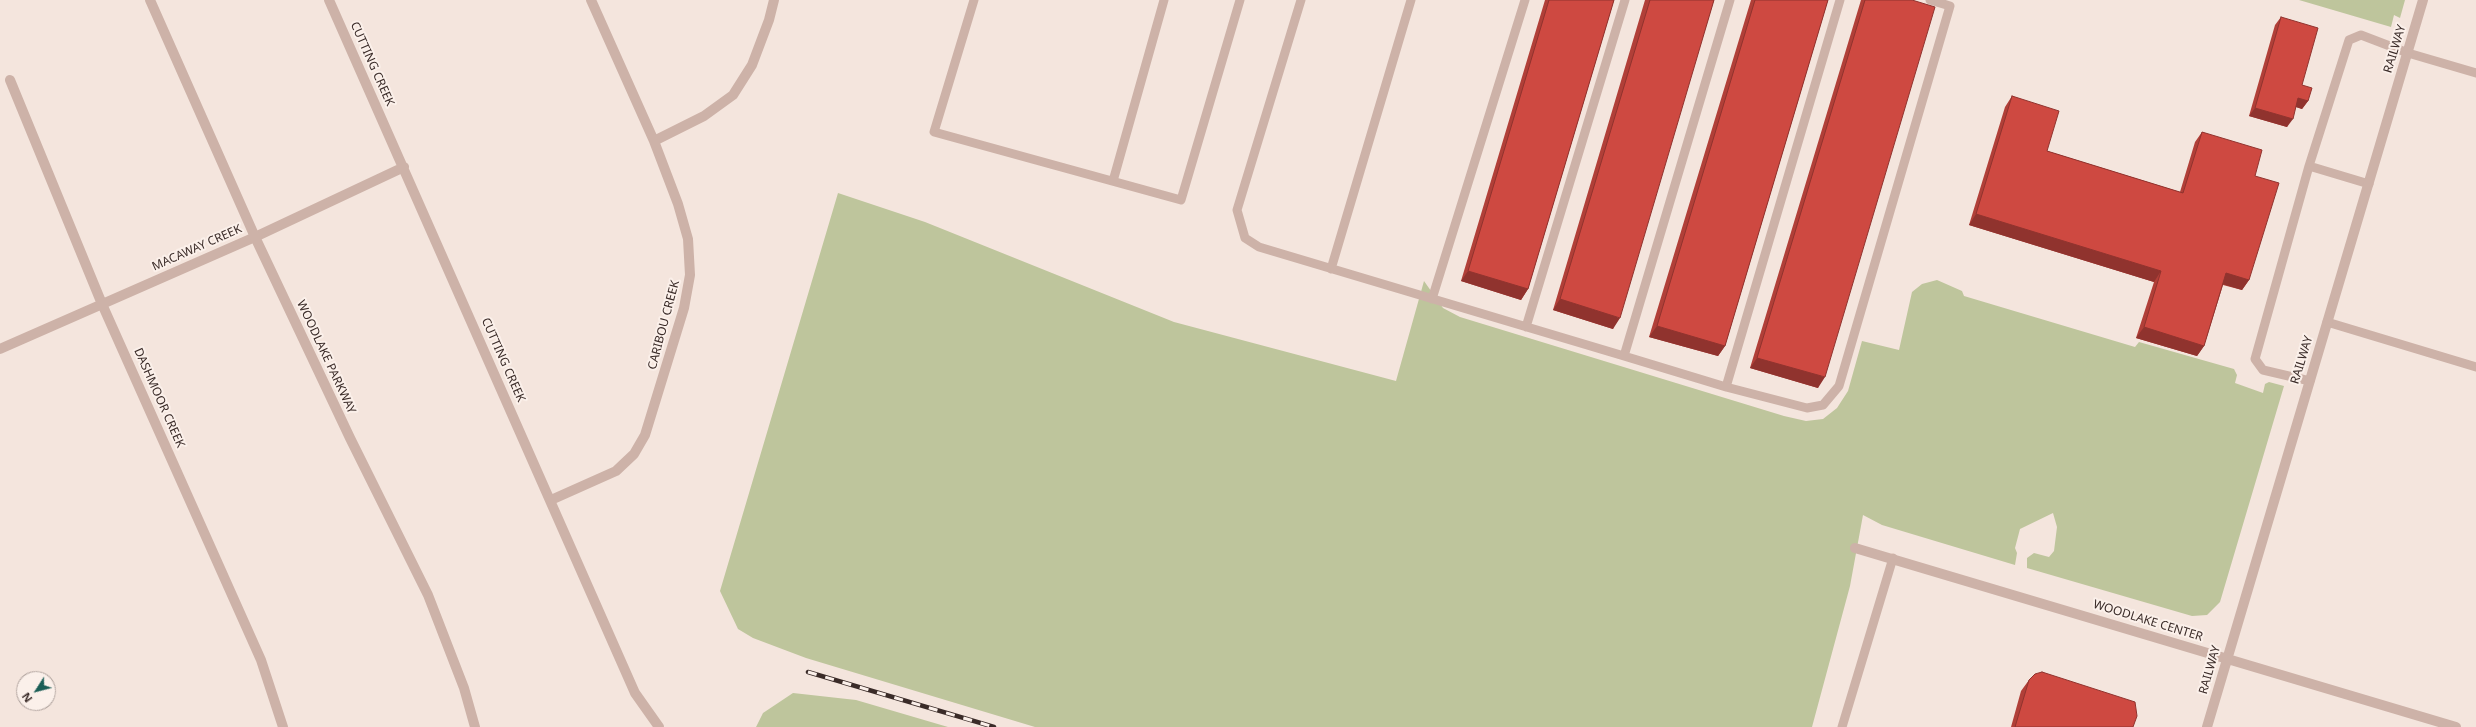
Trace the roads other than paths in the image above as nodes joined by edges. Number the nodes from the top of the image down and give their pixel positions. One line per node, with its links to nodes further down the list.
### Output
1 (150, 0): 25 (street, WOODLAKE PARKWAY)
2 (329, 0): 22 (street, CUTTING CREEK)
3 (591, 0): 20 (street, CARIBOU CREEK)
4 (774, 0): 20 (street)
5 (974, 0): 23 (lane)
6 (1164, 0): 23 (lane)
7 (1240, 0): 23 (lane)
8 (1301, 0): 26 (lane)
9 (1411, 0): 26 (lane)
10 (1525, 0): 27 (lane)
11 (1625, 0): 30 (lane)
12 (1730, 0): 32 (lane)
13 (1840, 0): 35 (lane)
14 (1930, 0): 16 (lane)
15 (2424, 0): 17 (street, RAILWAY)
16 (1950, 3): 35 (lane)
17 (2408, 53): 18 (lane); 21 (lane); 24 (street, RAILWAY)
18 (2476, 74)
19 (10, 80): 28 (street, DASHMOOR CREEK)
20 (654, 141): 36 (street, CARIBOU CREEK)
21 (2309, 166): 24 (lane); 34 (lane)
22 (404, 168): 25 (street, MACAWAY CREEK); 36 (street, CUTTING CREEK)
23 (1113, 181)
24 (2368, 184): 29 (street, RAILWAY)
25 (255, 237): 28 (street, MACAWAY CREEK); 41 (street, WOODLAKE PARKWAY)
26 (1331, 269): 27 (lane)
27 (1432, 299): 30 (lane)
28 (102, 304): 31 (street, MACAWAY CREEK); 40 (street, DASHMOOR CREEK)
29 (2327, 322): 33 (lane); 34 (street, RAILWAY)
30 (1526, 327): 32 (lane)
31 (0, 349)
32 (1624, 356): 35 (lane)
33 (2476, 367)
34 (2310, 381): 39 (street, RAILWAY)
35 (1726, 387)
36 (551, 500): 42 (street, CUTTING CREEK)
37 (1855, 548): 38 (street, WOODLAKE CENTER)
38 (1893, 558): 39 (street, WOODLAKE CENTER); 43 (lane)
39 (2227, 659): 44 (street, RAILWAY); 45 (street, WOODLAKE CENTER)
40 (283, 727)
41 (475, 727)
42 (660, 727)
43 (1842, 727)
44 (2207, 727)
45 (2456, 727)

